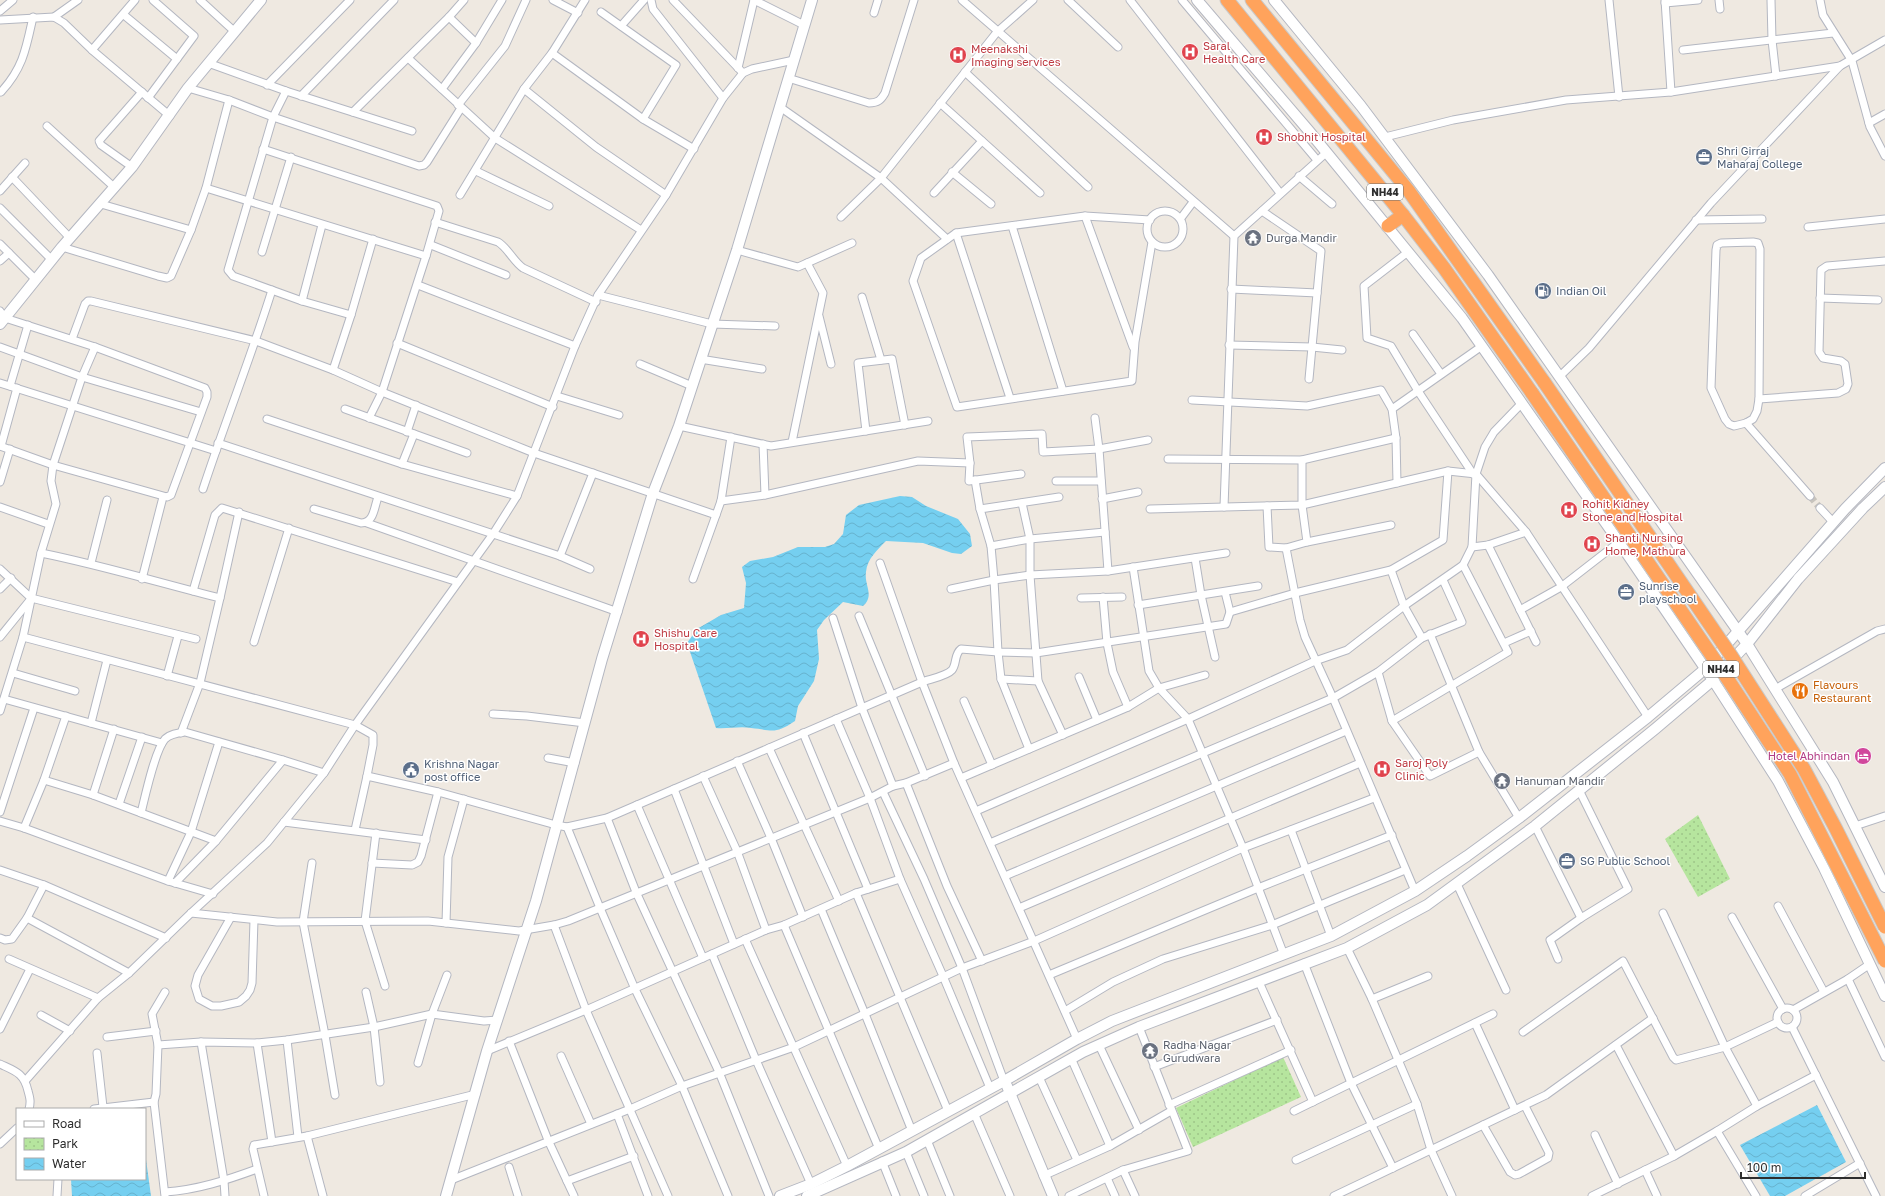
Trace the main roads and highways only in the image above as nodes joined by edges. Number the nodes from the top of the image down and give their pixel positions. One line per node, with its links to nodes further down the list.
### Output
1 (1227, 0): 3 (highway, NH44)
2 (1252, 0): 5 (highway, NH44, bridge)
3 (1403, 215): 4 (highway); 6 (highway, NH44, bridge)
4 (1388, 226)
5 (1885, 927)
6 (1885, 961)

